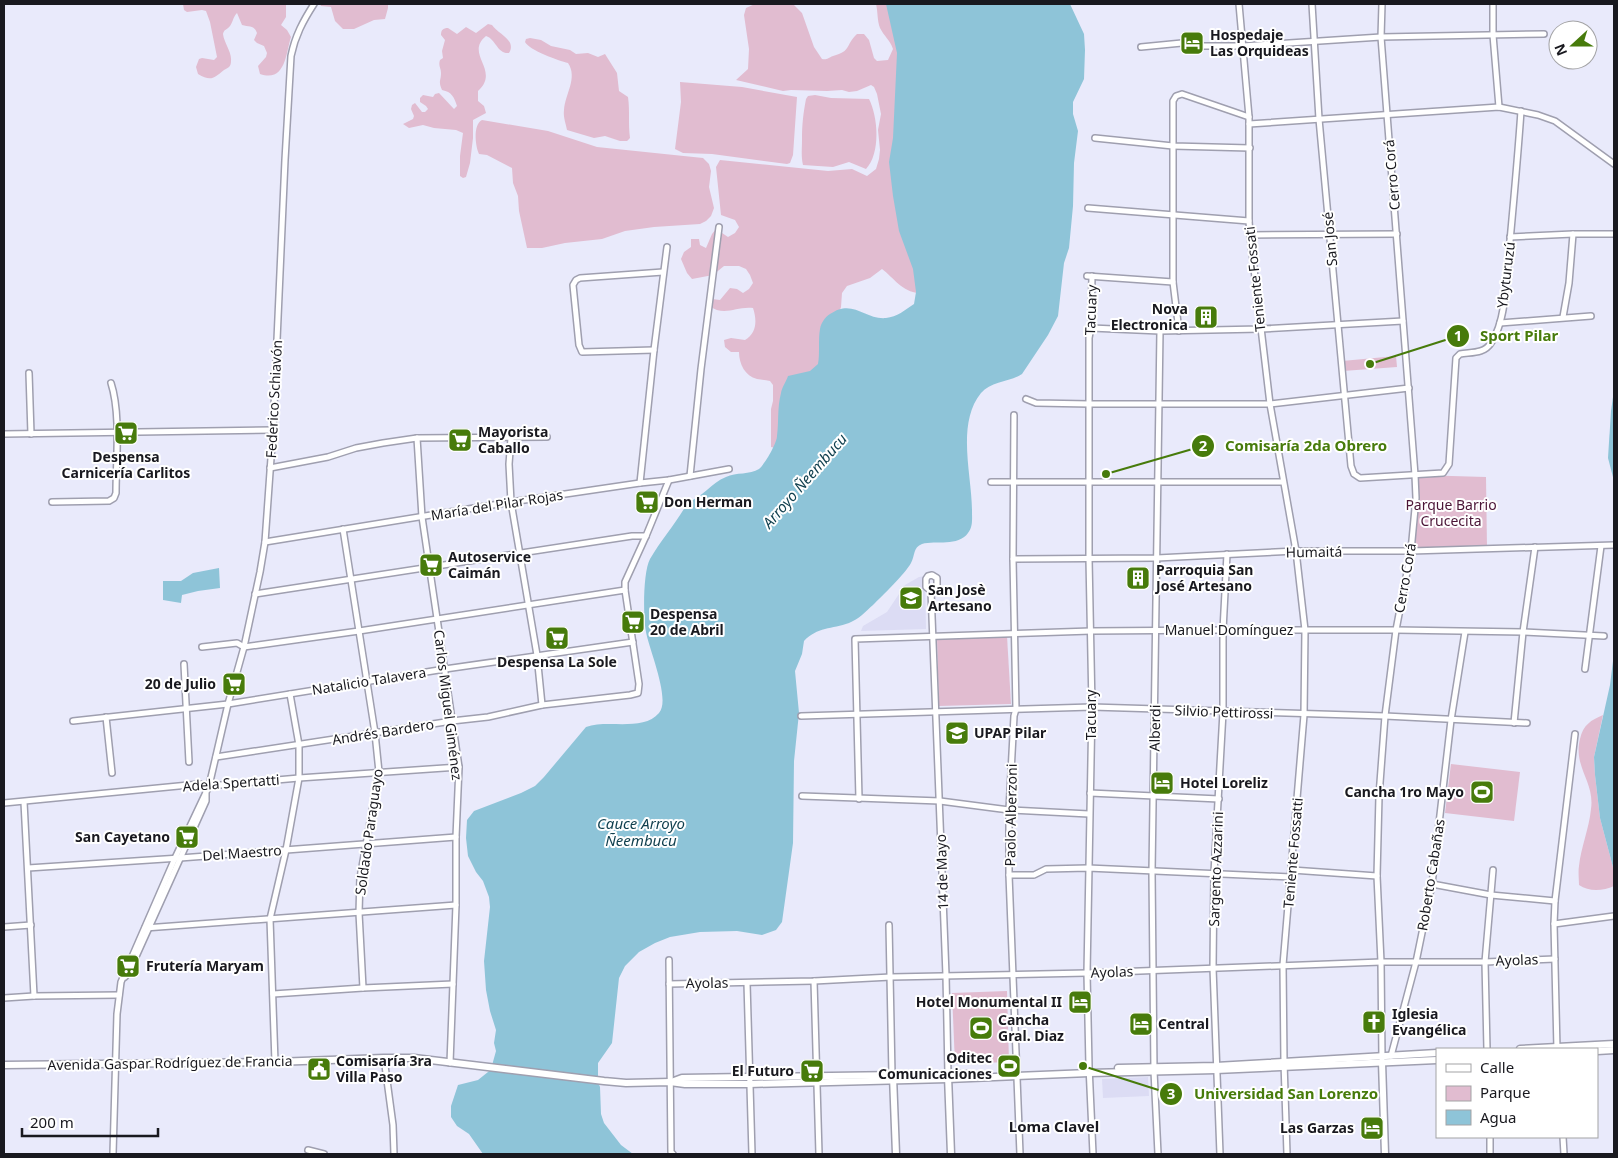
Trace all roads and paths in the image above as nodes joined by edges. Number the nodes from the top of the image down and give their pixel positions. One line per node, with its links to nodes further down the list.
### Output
1 (314, 4): 53 (street, Federico Schiavón)
2 (1239, 4): 10 (street, Teniente Fossati)
3 (1312, 4): 9 (street, San José)
4 (1382, 4): 8 (street, Cerro Corá)
5 (1493, 4): 7 (street)
6 (1544, 34): 7 (street)
7 (1493, 35): 8 (street); 12 (street)
8 (1381, 37): 9 (street); 14 (street, Cerro Corá)
9 (1314, 41): 10 (street); 15 (street, San José)
10 (1243, 46): 11 (street); 16 (street, Teniente Fossati)
11 (1141, 47)
12 (1500, 107): 13 (street); 14 (street)
13 (1521, 111): 20 (street); 30 (street, Ybyturuzú)
14 (1387, 115): 15 (street); 25 (street, Cerro Corá)
15 (1319, 119): 16 (street); 29 (street, San José)
16 (1249, 121): 18 (street); 19 (street, Teniente Fossati)
17 (1095, 138): 18 (street)
18 (1173, 146): 19 (street); 22 (street)
19 (1250, 148): 23 (street, Teniente Fossati)
20 (1614, 164)
21 (1088, 208): 22 (street)
22 (1173, 214): 23 (street); 33 (street)
23 (1249, 220): 28 (street, Teniente Fossati)
24 (719, 227): 63 (street)
25 (1397, 234): 29 (street); 36 (street, Cerro Corá)
26 (1573, 234): 27 (street); 30 (street); 35 (street)
27 (1614, 234)
28 (1250, 235): 29 (street); 40 (street, Teniente Fossati)
29 (1329, 235): 38 (street, San José)
30 (1510, 237): 37 (street, Ybyturuzú)
31 (667, 247): 32 (street)
32 (663, 272): 43 (street); 43 (street)
33 (1173, 282): 39 (street, Tacuary); 42 (street)
34 (1591, 316): 35 (street)
35 (1563, 317): 37 (street)
36 (1403, 321): 38 (street); 46 (street, Cerro Corá)
37 (1500, 323): 62 (street, Ybyturuzú)
38 (1337, 324): 40 (street); 47 (street, San José)
39 (1091, 328): 41 (street); 49 (street, Tacuary)
40 (1261, 329): 42 (street); 51 (street, Teniente Fossati)
41 (1160, 331): 42 (street); 50 (street, Alberdi)
42 (1179, 331)
43 (654, 350): 68 (street)
44 (29, 374): 56 (street)
45 (111, 383): 54 (street)
46 (1409, 388): 47 (street); 62 (street, Cerro Corá)
47 (1344, 395): 51 (street); 62 (street, San José)
48 (1026, 399): 49 (street)
49 (1090, 404): 50 (street); 69 (street, Tacuary)
50 (1159, 404): 51 (street); 70 (street, Alberdi)
51 (1270, 404): 67 (street, Teniente Fossati)
52 (1014, 415): 66 (street, Paolo Alberzoni)
53 (273, 430): 54 (street); 60 (street, Federico Schiavón)
54 (116, 432): 56 (street); 71 (street)
55 (4, 434): 56 (street)
56 (31, 434)
57 (547, 437): 59 (street)
58 (417, 438): 59 (street); 60 (street); 73 (street, Carlos Miguel Giménez)
59 (510, 438): 72 (street)
60 (270, 468): 76 (street, Federico Schiavón)
61 (729, 470): 63 (street, María del Pilar Rojas)
62 (1415, 474): 81 (street, Cerro Corá)
63 (690, 476): 64 (street, María del Pilar Rojas)
64 (669, 480): 68 (street, María del Pilar Rojas); 75 (street)
65 (991, 482): 66 (street)
66 (1013, 482): 69 (street); 85 (street, Paolo Alberzoni)
67 (1282, 482): 70 (street); 80 (street, Teniente Fossati)
68 (640, 483): 72 (street, María del Pilar Rojas)
69 (1089, 483): 70 (street); 86 (street, Tacuary)
70 (1158, 483): 84 (street, Alberdi)
71 (52, 502)
72 (511, 502): 73 (street, María del Pilar Rojas); 82 (street)
73 (422, 517): 74 (street, María del Pilar Rojas); 87 (street, Carlos Miguel Giménez)
74 (343, 529): 76 (street, María del Pilar Rojas); 88 (street, Soldado Paraguayo)
75 (646, 536): 82 (street); 89 (street)
76 (265, 542): 91 (street, Federico Schiavón)
77 (1614, 545): 78 (street, Humaitá)
78 (1601, 546): 79 (street, Humaitá); 103 (street)
79 (1535, 547): 81 (street, Humaitá); 101 (street)
80 (1296, 551): 81 (street, Humaitá); 83 (street, Humaitá); 96 (street, Teniente Fossatti)
81 (1411, 551): 97 (street, Cerro Corá)
82 (520, 553): 87 (street); 92 (street)
83 (1227, 554): 84 (street, Humaitá); 95 (street, Sargento Azzarini)
84 (1156, 558): 86 (street, Humaitá); 94 (street, Alberdi)
85 (1013, 559): 86 (street, Humaitá); 102 (street, Paolo Alberzoni)
86 (1089, 559): 98 (street, Tacuary)
87 (429, 568): 88 (street); 93 (street, Carlos Miguel Giménez)
88 (351, 580): 91 (street); 99 (street, Soldado Paraguayo)
89 (625, 590): 92 (street); 106 (street)
90 (931, 590): 104 (street, 14 de Mayo)
91 (255, 594): 108 (street, Federico Schiavón)
92 (528, 605): 93 (street); 109 (street)
93 (437, 619): 99 (street); 111 (street, Carlos Miguel Giménez)
94 (1155, 630): 95 (street, Manuel Domínguez); 98 (street, Manuel Domínguez); 120 (street, Alberdi)
95 (1223, 630): 96 (street, Manuel Domínguez); 122 (street, Sargento Azzarini)
96 (1305, 630): 97 (street, Manuel Domínguez); 124 (street, Teniente Fossatti)
97 (1396, 630): 100 (street, Manuel Domínguez); 127 (street, Cerro Corá)
98 (1091, 631): 102 (street, Manuel Domínguez); 117 (street, Tacuary)
99 (359, 632): 108 (street); 113 (street, Soldado Paraguayo)
100 (1465, 632): 101 (street, Manuel Domínguez); 128 (street, Roberto Cabañas)
101 (1523, 632): 103 (street, Manuel Domínguez); 131 (street)
102 (1014, 633): 104 (street, Manuel Domínguez); 119 (street, Paolo Alberzoni)
103 (1590, 635): 105 (street, Manuel Domínguez); 112 (street)
104 (933, 636): 121 (street, 14 de Mayo); 123 (street, Manuel Domínguez)
105 (1604, 636)
106 (633, 642): 109 (street, Natalicio Talavera); 116 (street, Andrés Bardero)
107 (202, 647): 108 (street)
108 (244, 647): 115 (street, Federico Schiavón)
109 (537, 655): 111 (street, Natalicio Talavera); 116 (street)
110 (184, 664): 118 (street)
111 (445, 669): 113 (street, Natalicio Talavera); 130 (street, Carlos Miguel Giménez)
112 (1585, 669)
113 (366, 682): 114 (street, Natalicio Talavera); 133 (street, Soldado Paraguayo)
114 (290, 694): 115 (street, Natalicio Talavera); 135 (street)
115 (228, 704): 118 (street, Natalicio Talavera); 136 (street, Federico Schiavón)
116 (542, 705): 130 (street, Andrés Bardero)
117 (1092, 707): 119 (street, Silvio Pettirossi); 120 (street, Silvio Pettirossi); 143 (street, Tacuary)
118 (186, 709): 125 (street, Natalicio Talavera); 137 (street)
119 (1016, 709): 121 (street, Silvio Pettirossi); 151 (street, Paolo Alberzoni)
120 (1155, 710): 122 (street, Silvio Pettirossi); 145 (street, Alberdi)
121 (936, 711): 123 (street, Silvio Pettirossi); 148 (street, 14 de Mayo)
122 (1223, 712): 124 (street, Silvio Pettirossi); 147 (street, Sargento Azzarini)
123 (856, 714): 126 (street, Silvio Pettirossi); 146 (street)
124 (1304, 715): 127 (street, Silvio Pettirossi); 159 (street, Teniente Fossatti)
125 (106, 716): 129 (street, Natalicio Talavera); 140 (street)
126 (801, 716)
127 (1385, 716): 128 (street, Silvio Pettirossi); 164 (street, Cerro Corá)
128 (1451, 720): 131 (street, Silvio Pettirossi); 166 (street, Roberto Cabañas)
129 (73, 721)
130 (452, 721): 133 (street, Andrés Bardero); 138 (street, Carlos Miguel Giménez)
131 (1514, 723): 132 (street, Silvio Pettirossi)
132 (1527, 723)
133 (375, 733): 135 (street, Andrés Bardero); 139 (street, Soldado Paraguayo)
134 (1575, 734): 168 (street)
135 (299, 745): 136 (street, Andrés Bardero); 141 (street)
136 (216, 756): 142 (street, Federico Schiavón)
137 (189, 762)
138 (459, 767): 139 (street, Adela Spertatti); 153 (street, Carlos Miguel Giménez)
139 (379, 772): 141 (street, Adela Spertatti); 154 (street, Soldado Paraguayo)
140 (112, 773)
141 (299, 778): 142 (street, Adela Spertatti); 155 (street)
142 (209, 786): 149 (street, Adela Spertatti); 156 (street, Federico Schiavón)
143 (1090, 794): 145 (street); 152 (street, Tacuary)
144 (802, 796): 146 (street)
145 (1154, 797): 147 (street); 161 (street, Alberdi)
146 (860, 799): 148 (street)
147 (1219, 799): 162 (street, Sargento Azzarini)
148 (940, 801): 151 (street); 188 (street, 14 de Mayo)
149 (24, 802): 150 (street, Adela Spertatti); 157 (street)
150 (4, 804)
151 (1009, 810): 152 (street); 163 (street, Paolo Alberzoni)
152 (1089, 814): 158 (street, Tacuary)
153 (456, 837): 154 (street, Del Maestro); 169 (street, Carlos Miguel Giménez)
154 (366, 844): 155 (street, Del Maestro); 170 (street, Soldado Paraguayo)
155 (286, 850): 156 (street, Del Maestro); 172 (street)
156 (178, 858): 157 (street, Del Maestro); 177 (street, Federico Schiavón)
157 (28, 868): 174 (street)
158 (1088, 868): 161 (street); 163 (street); 186 (street, Tacuary)
159 (1292, 870): 164 (street); 165 (street, Teniente Fossatti)
160 (1493, 870): 167 (street)
161 (1152, 872): 162 (street); 185 (street, Alberdi)
162 (1214, 874): 165 (street); 184 (street, Sargento Azzarini)
163 (1009, 875): 187 (street, Paolo Alberzoni)
164 (1377, 876): 180 (street, Cerro Corá)
165 (1291, 877): 183 (street, Teniente Fossatti)
166 (1432, 884): 167 (street); 181 (street, Roberto Cabañas)
167 (1491, 895): 168 (street); 182 (street)
168 (1555, 901): 173 (street)
169 (456, 905): 170 (street); 192 (street, Carlos Miguel Giménez)
170 (359, 913): 172 (street); 194 (street, Soldado Paraguayo)
171 (1614, 916): 173 (street)
172 (270, 919): 177 (street); 195 (street)
173 (1554, 924): 178 (street)
174 (31, 925): 176 (street); 197 (street)
175 (889, 925): 189 (street)
176 (4, 927)
177 (147, 927): 196 (street, Federico Schiavón)
178 (1555, 959): 182 (street, Ayolas); 201 (street)
179 (669, 960): 193 (street)
180 (1381, 962): 181 (street, Ayolas); 183 (street, Ayolas); 207 (street, Cerro Corá)
181 (1416, 962): 182 (street, Ayolas); 205 (street, Roberto Cabañas)
182 (1485, 962): 200 (street)
183 (1283, 965): 184 (street, Ayolas); 213 (street, Teniente Fossatti)
184 (1213, 968): 185 (street, Ayolas); 214 (street, Sargento Azzarini)
185 (1152, 970): 186 (street, Ayolas); 215 (street, Alberdi)
186 (1087, 973): 187 (street, Ayolas); 216 (street, Tacuary)
187 (1014, 974): 188 (street, Ayolas); 217 (street, Paolo Alberzoni)
188 (946, 975): 189 (street, Ayolas); 218 (street, 14 de Mayo)
189 (891, 977): 190 (street, Ayolas); 219 (street)
190 (814, 981): 191 (street, Ayolas); 220 (street)
191 (748, 983): 193 (street, Ayolas); 221 (street)
192 (453, 984): 194 (street); 210 (street, Carlos Miguel Giménez)
193 (669, 984): 222 (street)
194 (363, 988): 195 (street)
195 (273, 994): 209 (street)
196 (119, 995): 197 (street); 211 (street, Federico Schiavón)
197 (34, 996): 198 (street)
198 (4, 998)
199 (1614, 1044): 201 (main road)
200 (1487, 1048)
201 (1557, 1048)
202 (1614, 1050): 203 (main road)
203 (1598, 1051)
204 (1436, 1053): 205 (main road)
205 (1391, 1056): 207 (main road)
206 (384, 1058): 209 (main road, Avenida Gaspar Rodríguez de Francia); 210 (main road, Avenida Gaspar Rodríguez de Francia); 228 (street)
207 (1382, 1059): 208 (main road); 213 (main road, Avenida Gaspar Rodríguez de Francia); 239 (main road)
208 (1436, 1060)
209 (275, 1062): 211 (main road, Avenida Gaspar Rodríguez de Francia)
210 (450, 1063): 222 (main road, Avenida Gaspar Rodríguez de Francia)
211 (116, 1064): 212 (main road, Avenida Gaspar Rodríguez de Francia); 226 (street, Federico Schiavón)
212 (4, 1065)
213 (1284, 1065): 214 (main road, Avenida Gaspar Rodríguez de Francia); 238 (street, Teniente Fossatti)
214 (1216, 1068): 215 (main road, Avenida Gaspar Rodríguez de Francia); 237 (street, Sargento Azzarini)
215 (1154, 1069): 216 (main road, Avenida Gaspar Rodríguez de Francia); 236 (street, Alberdi)
216 (1089, 1071): 217 (main road, Avenida Gaspar Rodríguez de Francia); 235 (street, Tacuary)
217 (1017, 1074): 218 (main road, Avenida Gaspar Rodríguez de Francia); 234 (street, Paolo Alberzoni)
218 (948, 1077): 219 (main road, Avenida Gaspar Rodríguez de Francia); 233 (main road, 14 de Mayo)
219 (893, 1078): 220 (main road, Avenida Gaspar Rodríguez de Francia); 232 (main road)
220 (816, 1080): 221 (main road, Avenida Gaspar Rodríguez de Francia); 231 (street)
221 (749, 1081): 222 (main road, Avenida Gaspar Rodríguez de Francia); 230 (street)
222 (670, 1082): 229 (street)
223 (1490, 1138): 240 (street)
224 (1563, 1138): 241 (street)
225 (308, 1150): 227 (street)
226 (113, 1154)
227 (324, 1154)
228 (394, 1154)
229 (673, 1154)
230 (752, 1154)
231 (819, 1154)
232 (896, 1154)
233 (950, 1154)
234 (1020, 1154)
235 (1093, 1154)
236 (1158, 1154)
237 (1220, 1154)
238 (1287, 1154)
239 (1385, 1154)
240 (1490, 1154)
241 (1564, 1154)

